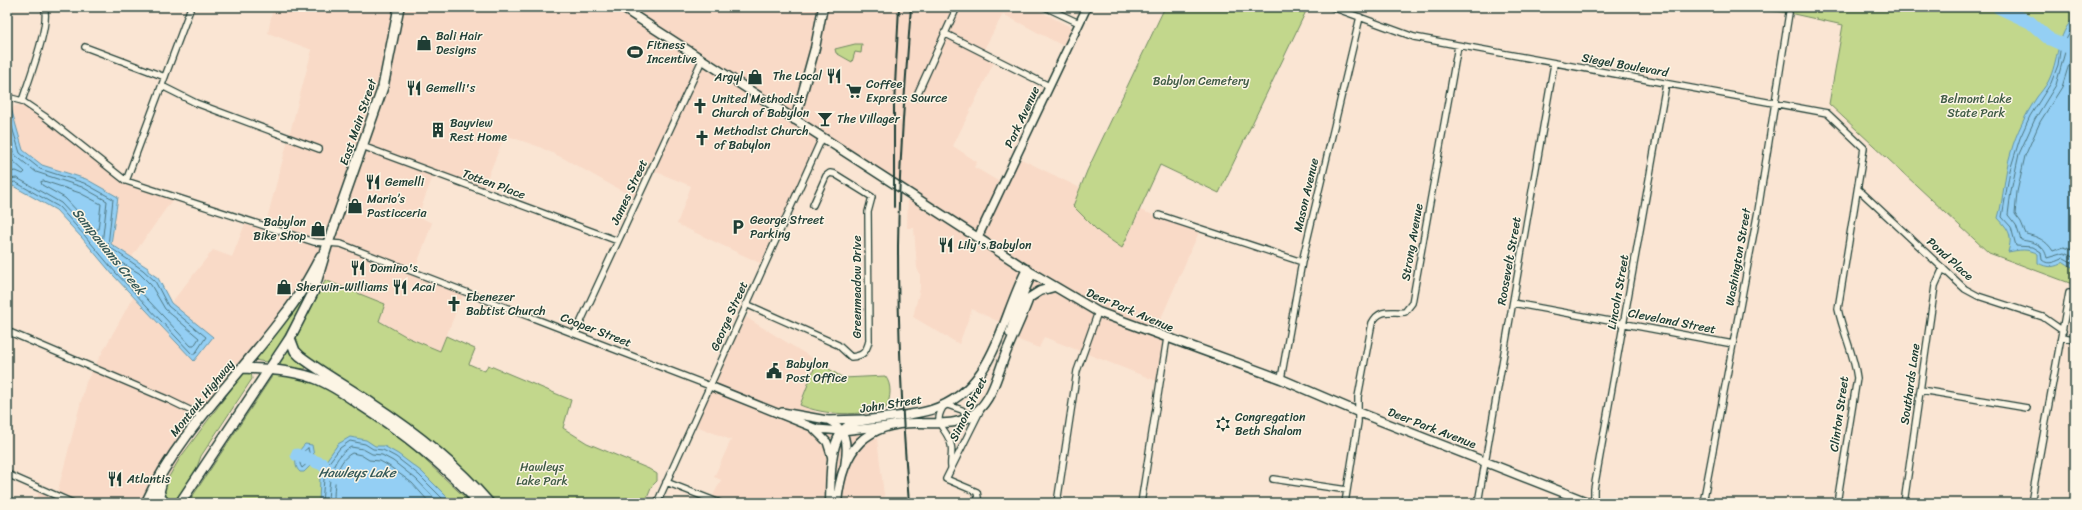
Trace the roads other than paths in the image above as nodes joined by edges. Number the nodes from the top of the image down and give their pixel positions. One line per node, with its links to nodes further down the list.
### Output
1 (44, 7): 13 (street)
2 (49, 7): 13 (street)
3 (191, 7): 21 (street)
4 (399, 7): 31 (main road, East Main Street)
5 (621, 7): 11 (main road, Deer Park Avenue)
6 (824, 7): 29 (main road)
7 (957, 7): 16 (street)
8 (1045, 7): 15 (street)
9 (1087, 7): 15 (street, Park Avenue)
10 (1332, 7): 14 (street, Siegel Boulevard)
11 (635, 11): 19 (main road, Deer Park Avenue)
12 (1789, 13): 28 (street, Washington Street)
13 (47, 14): 27 (street)
14 (1360, 17): 17 (street, Siegel Boulevard); 40 (street, Mason Avenue)
15 (1079, 23): 24 (street, Park Avenue)
16 (944, 32): 24 (street); 26 (street)
17 (1458, 46): 20 (street, Siegel Boulevard); 67 (street, Strong Avenue)
18 (85, 48): 21 (street)
19 (702, 60): 29 (main road, Deer Park Avenue); 38 (street, James Street)
20 (1554, 64): 22 (street, Siegel Boulevard); 45 (street, Roosevelt Street)
21 (165, 77): 23 (street)
22 (1666, 84): 28 (street, Siegel Boulevard); 49 (street, Lincoln Street)
23 (162, 86): 32 (street); 33 (street)
24 (1049, 86): 37 (street, Park Avenue)
25 (7, 97): 27 (street)
26 (916, 97)
27 (22, 101): 33 (street)
28 (1775, 102): 34 (street, Siegel Boulevard); 56 (street, Washington Street)
29 (795, 120): 30 (main road, Deer Park Avenue)
30 (822, 138): 37 (main road, Deer Park Avenue); 46 (street, George Street)
31 (362, 146): 38 (street, Totten Place); 39 (main road, East Main Street)
32 (319, 149)
33 (126, 181): 39 (street, Cooper Street)
34 (1858, 189): 41 (street, Pond Place); 106 (street, Clinton Street)
35 (813, 205): 46 (street, Greenmeadow Drive)
36 (1159, 215): 40 (street)
37 (978, 237): 42 (main road, Deer Park Avenue)
38 (618, 241): 51 (street, James Street)
39 (328, 243): 48 (main road, East Main Street); 51 (street, Cooper Street); 53 (main road, East Main Street)
40 (1302, 262): 60 (street, Mason Avenue)
41 (1943, 268): 52 (street, Pond Place); 62 (street, Southards Lane)
42 (1030, 271): 43 (main road, Deer Park Avenue); 57 (main road, Simon Street); 63 (main road, Simon Street)
43 (1054, 287): 47 (main road, Deer Park Avenue); 57 (main road, Simon Street)
44 (2069, 293): 52 (street)
45 (1513, 303): 49 (street, Cleveland Street); 77 (street, Roosevelt Street)
46 (746, 304): 61 (street, George Street)
47 (1098, 312): 54 (main road, Deer Park Avenue); 99 (street)
48 (286, 314): 58 (main road, Montauk Highway)
49 (1624, 323): 56 (street, Cleveland Street); 104 (street, Lincoln Street)
50 (7, 331): 68 (street)
51 (575, 334): 61 (street, Cooper Street)
52 (2062, 334): 55 (street, Pond Place); 108 (street)
53 (290, 338): 59 (main road, East Main Street); 93 (main road)
54 (1167, 338): 60 (main road, Deer Park Avenue); 100 (street)
55 (2075, 339)
56 (1733, 344): 105 (street, Washington Street)
57 (1008, 348): 65 (main road, Simon Street)
58 (242, 368): 59 (main road); 68 (main road, Montauk Highway)
59 (269, 369): 91 (main road); 92 (main road)
60 (1280, 379): 67 (main road, Deer Park Avenue)
61 (710, 386): 64 (street, Cooper Street); 84 (street, George Street)
62 (1921, 390): 66 (street); 107 (street, Southards Lane)
63 (945, 404): 69 (street); 70 (main road, John Street); 72 (street)
64 (765, 408): 71 (street, Cooper Street); 75 (street, Cooper Street)
65 (982, 408): 69 (main road, Cooper Street); 74 (street, Simon Street)
66 (2027, 408)
67 (1358, 412): 77 (main road, Deer Park Avenue); 86 (street)
68 (202, 416): 78 (main road, Montauk Highway)
69 (970, 417): 72 (main road, Cooper Street); 74 (street)
70 (873, 418): 71 (street, Cooper Street); 76 (main road, John Street)
71 (827, 420): 76 (street)
72 (939, 424): 73 (main road, Cooper Street); 81 (street)
73 (889, 426): 76 (street, Cooper Street); 80 (main road, John Street)
74 (972, 426): 81 (street, Simon Street)
75 (812, 427): 76 (street, Cooper Street); 79 (street)
76 (842, 431): 79 (main road); 80 (street, John Street)
77 (1485, 461): 102 (street, Roosevelt Street); 103 (main road, Deer Park Avenue)
78 (168, 462): 85 (main road); 88 (main road, Montauk Highway)
79 (832, 464): 96 (main road)
80 (845, 464): 97 (main road, John Street)
81 (951, 467): 98 (street, Simon Street)
82 (7, 474): 87 (street)
83 (1273, 479): 86 (street)
84 (666, 482): 94 (street, George Street); 95 (street)
85 (158, 490): 89 (main road); 90 (main road)
86 (1347, 490): 101 (street)
87 (73, 503)
88 (146, 503)
89 (156, 503)
90 (165, 503)
91 (180, 503)
92 (479, 503)
93 (489, 503)
94 (657, 503)
95 (720, 503)
96 (830, 503)
97 (837, 503)
98 (979, 503)
99 (1057, 503)
100 (1141, 503)
101 (1345, 503)
102 (1478, 503)
103 (1590, 503)
104 (1594, 503)
105 (1703, 503)
106 (1837, 503)
107 (1904, 503)
108 (2031, 503)

